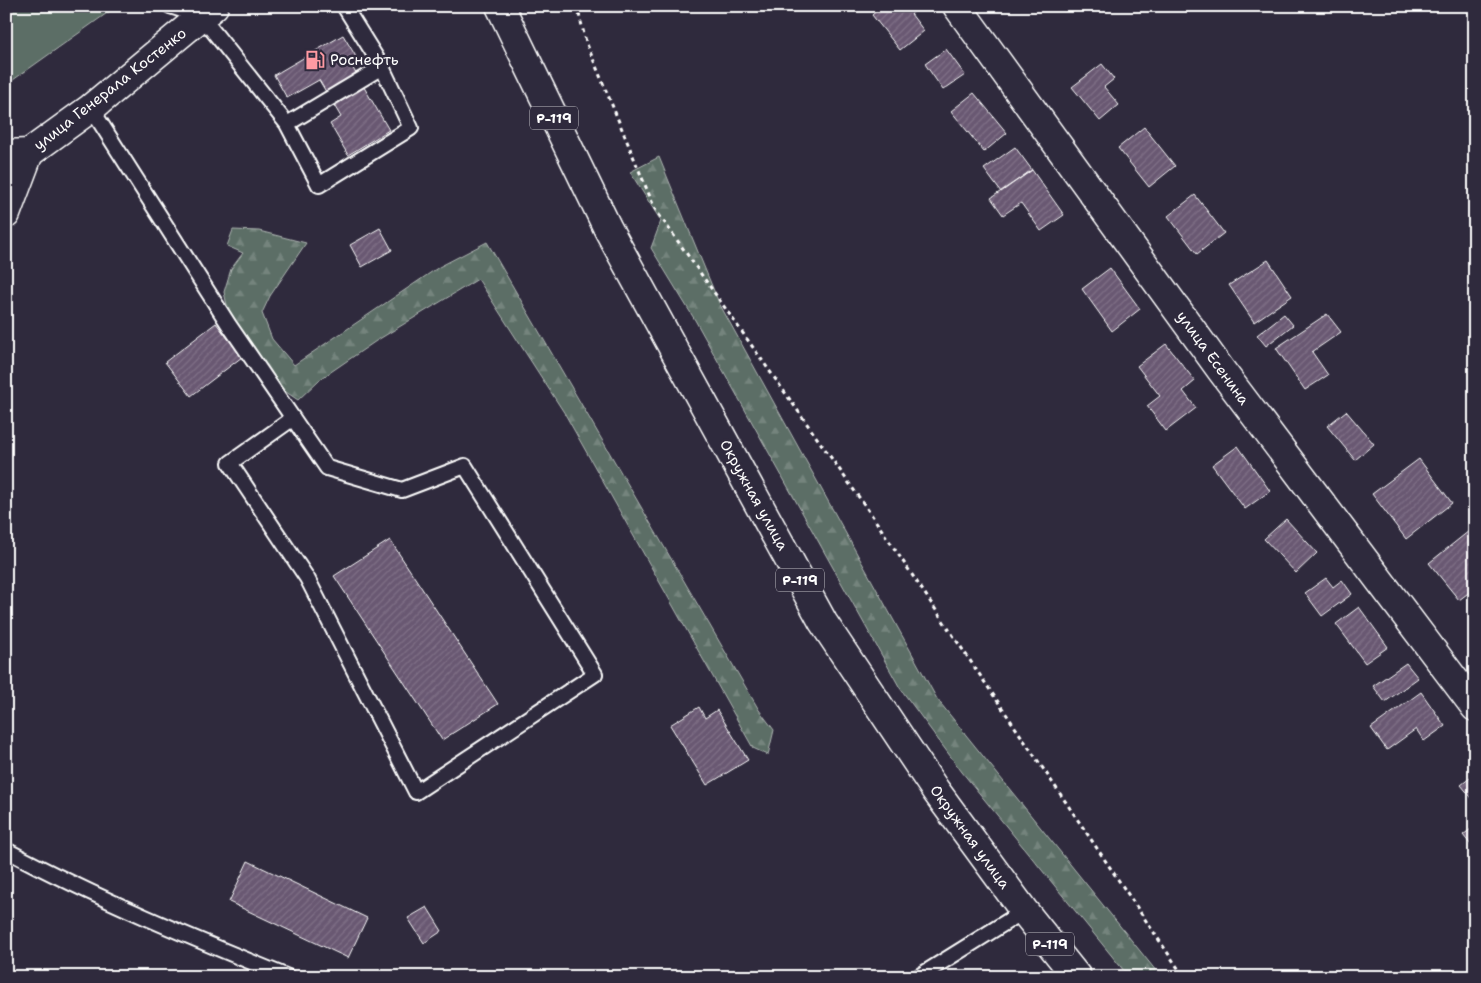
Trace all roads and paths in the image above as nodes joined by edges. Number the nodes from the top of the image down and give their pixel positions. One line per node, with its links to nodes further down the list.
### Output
1 (170, 6): 6 (lane)
2 (344, 6): 7 (lane)
3 (500, 6): 15 (main road, Окружная улица / Р-119)
4 (577, 6): 19 (path)
5 (957, 6): 13 (main road, улица Есенина)
6 (208, 11): 8 (main road, улица Генерала Костенко); 9 (lane)
7 (382, 67): 9 (lane); 9 (lane)
8 (91, 108): 10 (main road, улица Генерала Костенко); 12 (lane)
9 (287, 124)
10 (17, 154): 11 (main road)
11 (6, 214)
12 (292, 419): 12 (lane)
13 (1475, 707)
14 (6, 850): 16 (lane)
15 (1024, 911): 17 (lane); 18 (main road, Окружная улица / Р-119)
16 (288, 977)
17 (918, 977)
18 (1077, 977)
19 (1184, 977)

